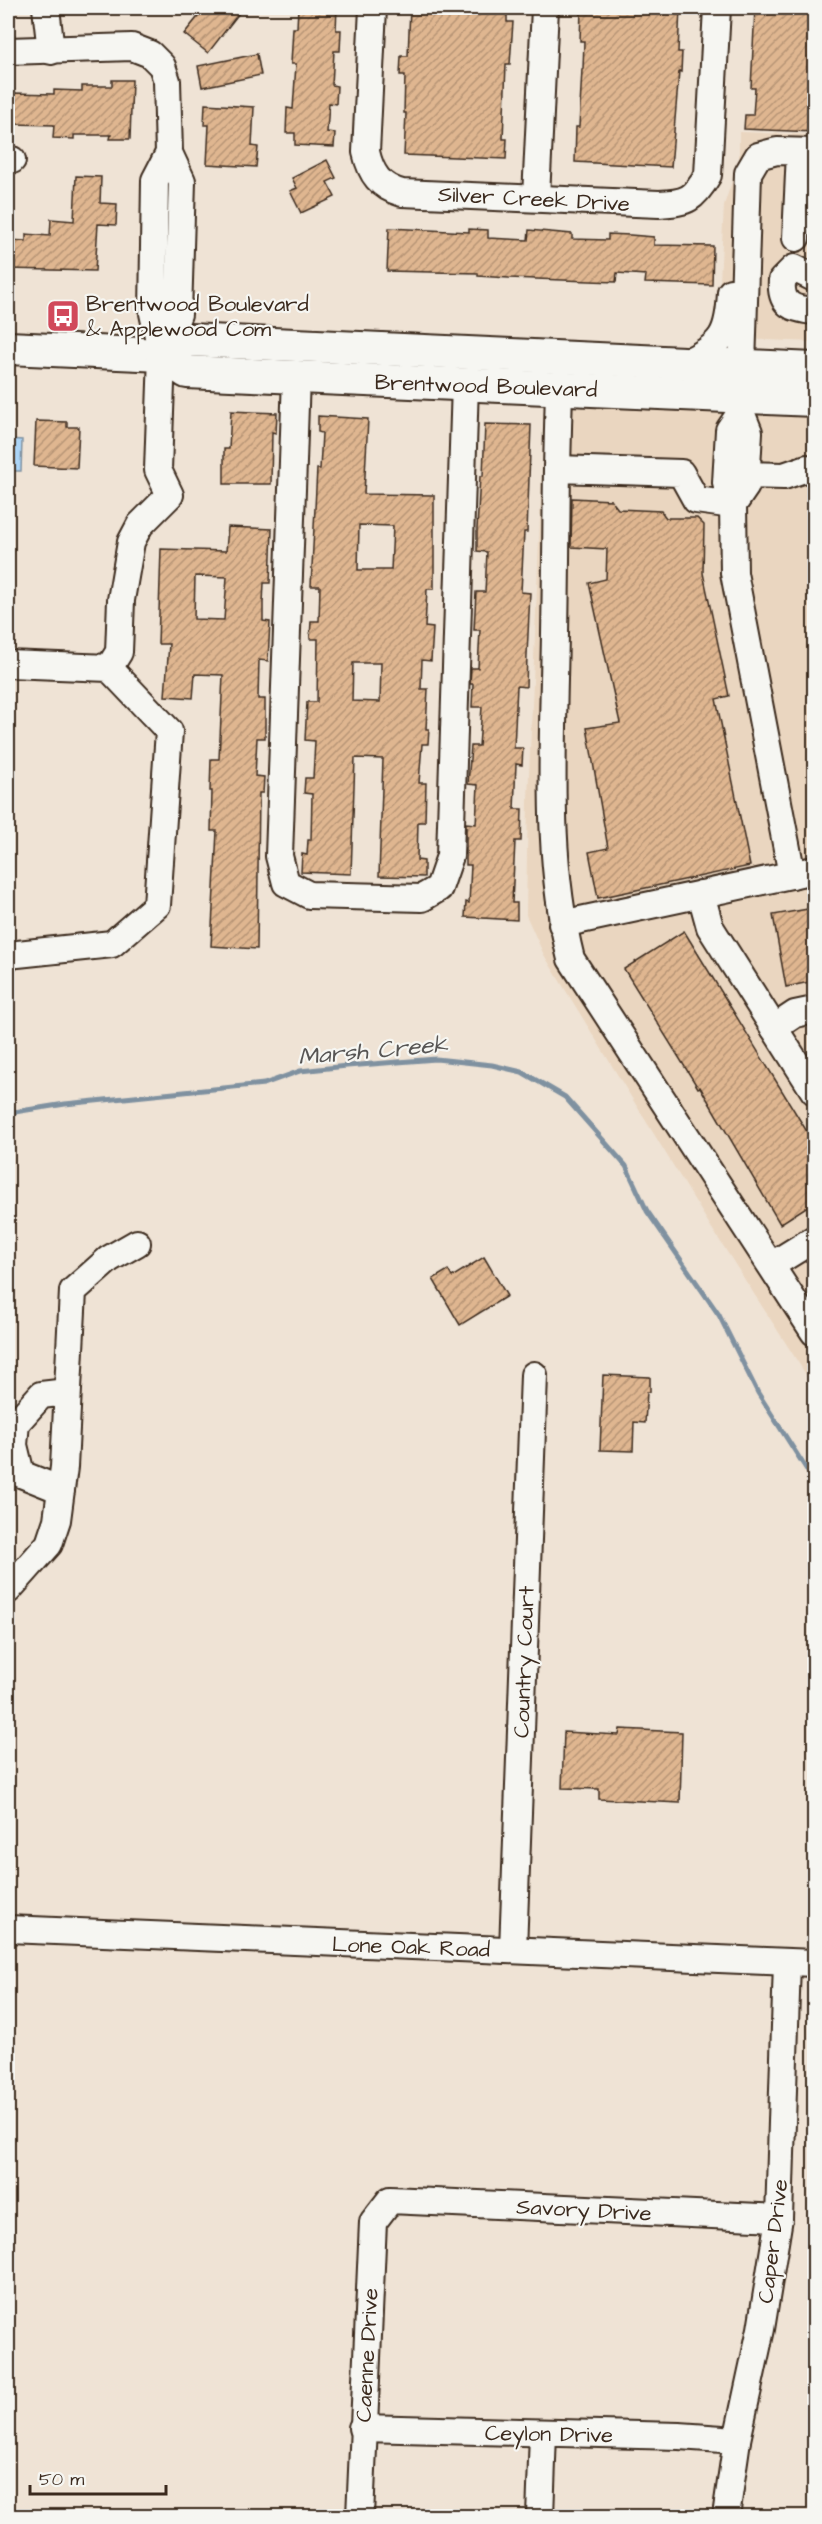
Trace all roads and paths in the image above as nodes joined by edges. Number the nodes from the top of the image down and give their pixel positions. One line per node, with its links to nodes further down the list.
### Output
1 (46, 8): 6 (street)
2 (373, 8): 8 (street, Silver Creek Drive)
3 (544, 8): 8 (street)
4 (717, 8): 8 (street, Silver Creek Drive)
5 (8, 51): 6 (street)
6 (51, 51): 13 (street)
7 (807, 152): 9 (street); 10 (street)
8 (536, 197)
9 (746, 210): 16 (street); 19 (street)
10 (800, 258): 11 (street)
11 (814, 311)
12 (8, 348): 13 (main road)
13 (162, 355): 15 (main road, Brentwood Boulevard); 16 (main road, Brentwood Boulevard); 26 (street)
14 (806, 369): 19 (main road)
15 (296, 378): 17 (main road, Brentwood Boulevard); 17 (street)
16 (687, 378): 18 (main road, Brentwood Boulevard); 19 (main road, Brentwood Boulevard)
17 (465, 384): 18 (main road, Brentwood Boulevard)
18 (560, 388): 21 (street)
19 (742, 391): 20 (main road, Brentwood Boulevard); 23 (street); 24 (street)
20 (814, 400)
21 (557, 469): 24 (street); 29 (street)
22 (814, 469): 23 (street)
23 (746, 475): 24 (street)
24 (733, 505): 27 (street)
25 (8, 664): 26 (street)
26 (109, 668): 30 (street)
27 (803, 872): 28 (street)
28 (701, 894): 29 (street); 32 (street)
29 (562, 924): 36 (street)
30 (8, 955)
31 (814, 1010): 32 (street)
32 (774, 1028): 33 (street)
33 (814, 1092)
34 (814, 1239): 36 (street)
35 (137, 1244): 39 (street)
36 (772, 1265): 37 (street)
37 (814, 1332)
38 (534, 1375): 43 (street, Country Court)
39 (67, 1392): 40 (street); 40 (street)
40 (61, 1490): 41 (street)
41 (8, 1590)
42 (8, 1929): 43 (street, Lone Oak Road)
43 (513, 1950): 44 (street, Lone Oak Road)
44 (788, 1962): 45 (street, Lone Oak Road); 47 (street, Caper Drive)
45 (814, 1963)
46 (390, 2200): 47 (street, Savory Drive); 48 (street, Caenne Drive)
47 (779, 2218): 50 (street, Caper Drive)
48 (362, 2428): 49 (street, Ceylon Drive); 51 (street, Caenne Drive)
49 (543, 2433): 50 (street, Ceylon Drive); 52 (street)
50 (737, 2440): 53 (street, Caper Drive)
51 (360, 2517)
52 (540, 2517)
53 (726, 2517)

